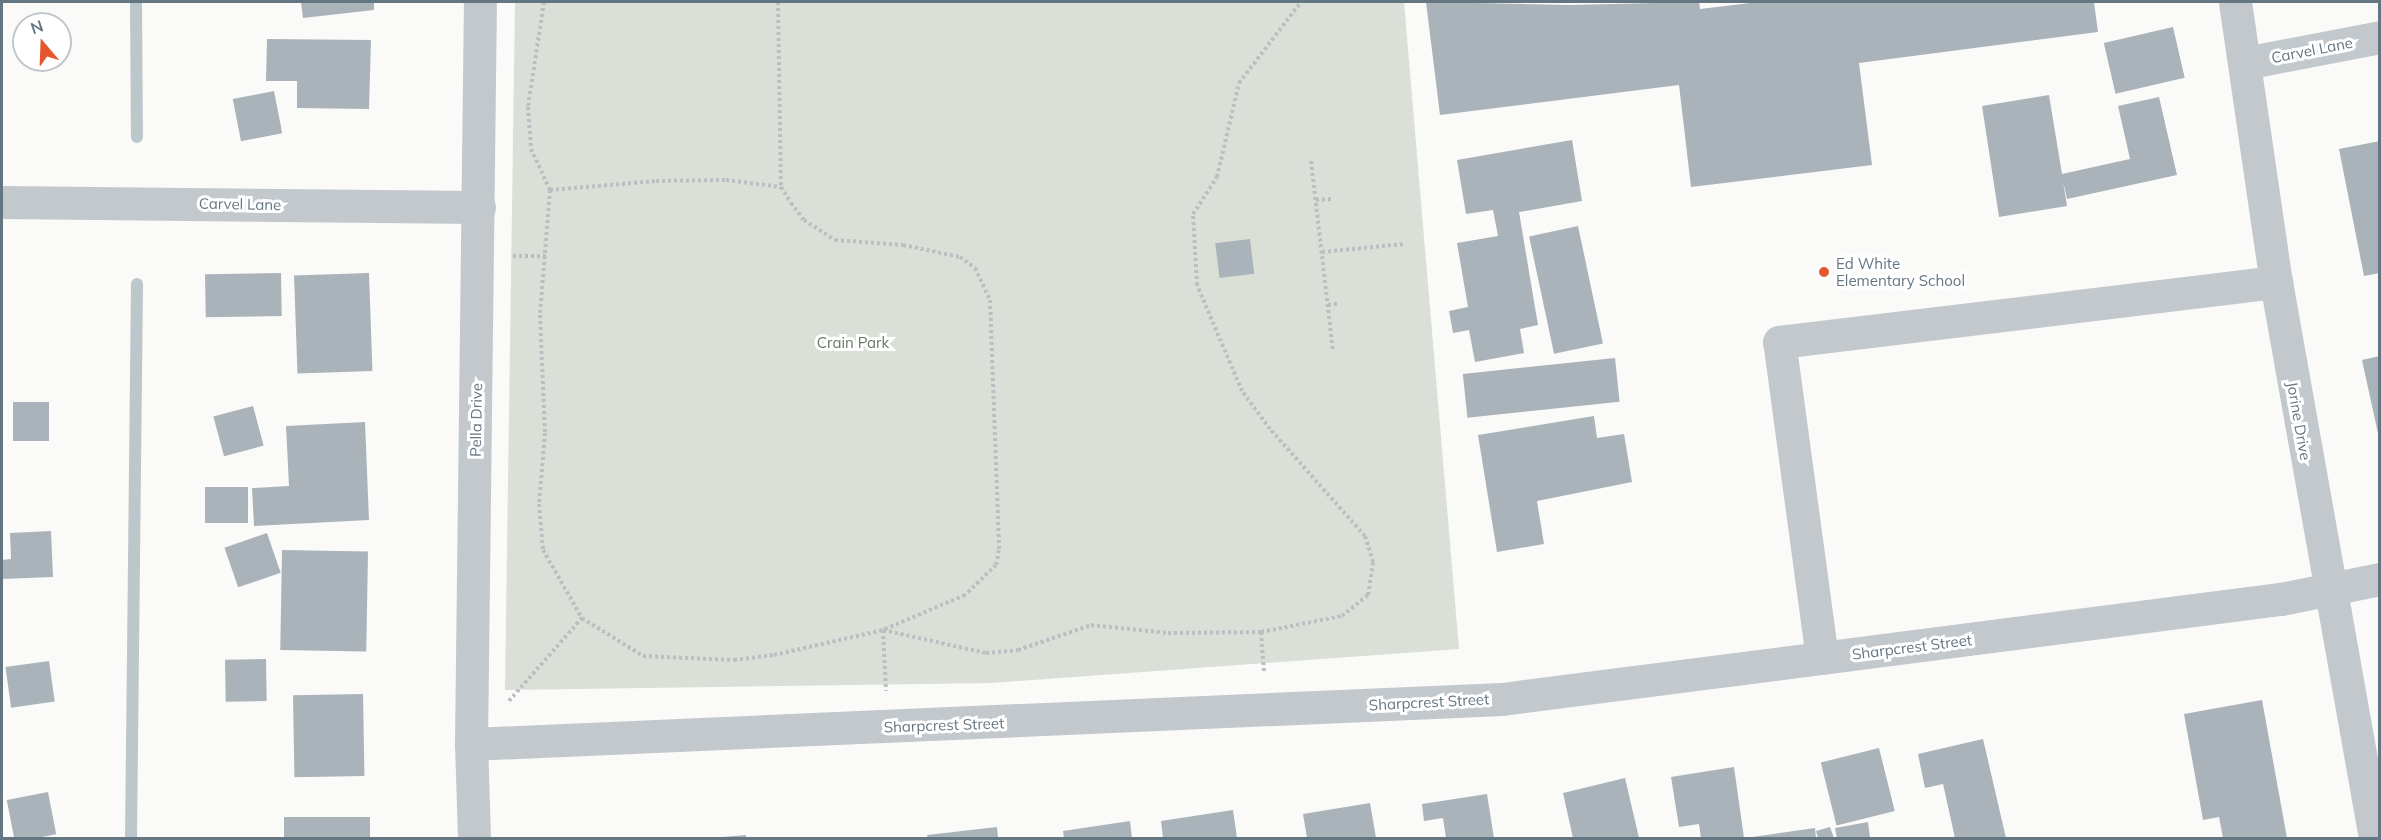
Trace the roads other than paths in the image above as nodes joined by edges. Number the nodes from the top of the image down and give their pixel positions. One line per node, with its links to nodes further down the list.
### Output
1 (480, 2): 6 (street, Pella Drive)
2 (2235, 2): 4 (street, Jorine Drive)
3 (2379, 37): 4 (street, Carvel Lane)
4 (2245, 63): 7 (street, Jorine Drive)
5 (2, 202): 6 (street, Carvel Lane)
6 (479, 207): 11 (street, Pella Drive)
7 (2276, 282): 9 (street, Jorine Drive); 10 (street)
8 (2379, 579): 9 (street, Sharpcrest Street)
9 (2329, 589): 10 (street, Sharpcrest Street); 13 (street, Jorine Drive)
10 (1822, 658): 11 (street, Sharpcrest Street)
11 (471, 744): 12 (street, Pella Drive)
12 (474, 838)
13 (2375, 838)

